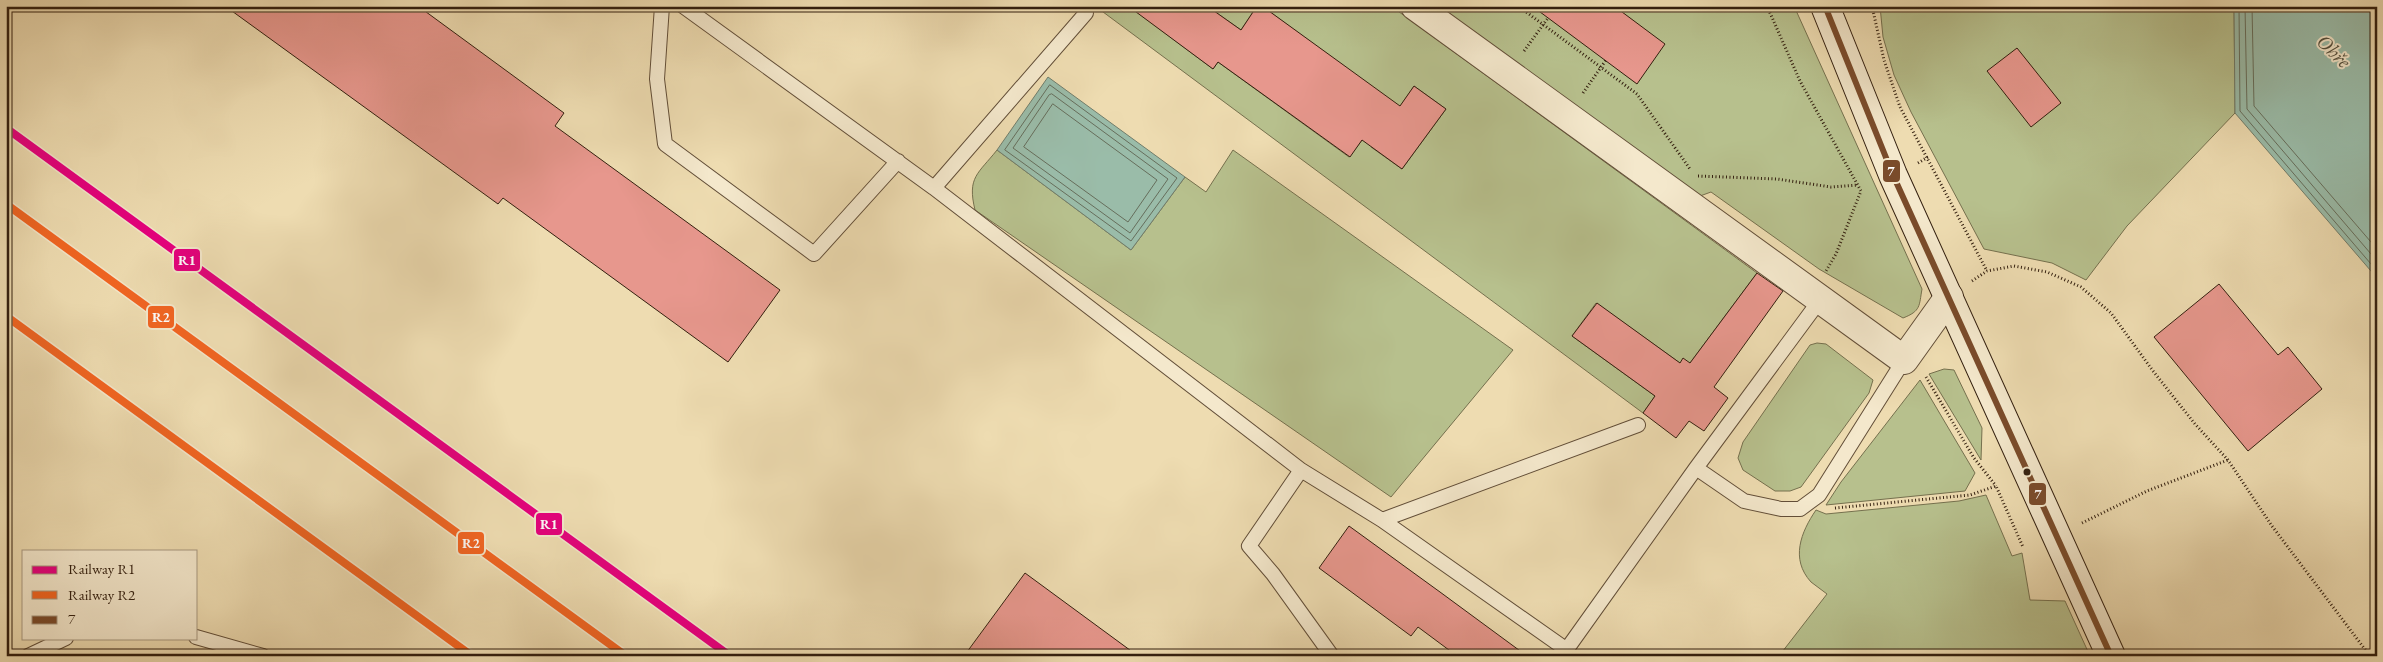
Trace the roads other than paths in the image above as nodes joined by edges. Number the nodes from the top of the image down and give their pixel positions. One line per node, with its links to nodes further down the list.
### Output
1 (662, 6): 8 (lane)
2 (683, 6): 8 (lane)
3 (1416, 6): 11 (street)
4 (1825, 6): 7 (street)
5 (1838, 6): 7 (street)
6 (1086, 13): 9 (lane)
7 (1838, 39): 10 (street)
8 (898, 161): 9 (lane)
9 (934, 188): 15 (lane)
10 (1949, 297): 12 (street); 23 (street)
11 (1820, 300): 12 (street); 14 (lane)
12 (1907, 355): 14 (lane)
13 (1638, 425): 16 (lane)
14 (1696, 468): 19 (lane)
15 (1301, 470): 16 (lane); 22 (lane)
16 (1382, 520): 19 (lane)
17 (198, 638): 21 (lane)
18 (62, 640): 20 (lane)
19 (1564, 653)
20 (28, 656)
21 (263, 656)
22 (1332, 656)
23 (2111, 656)

